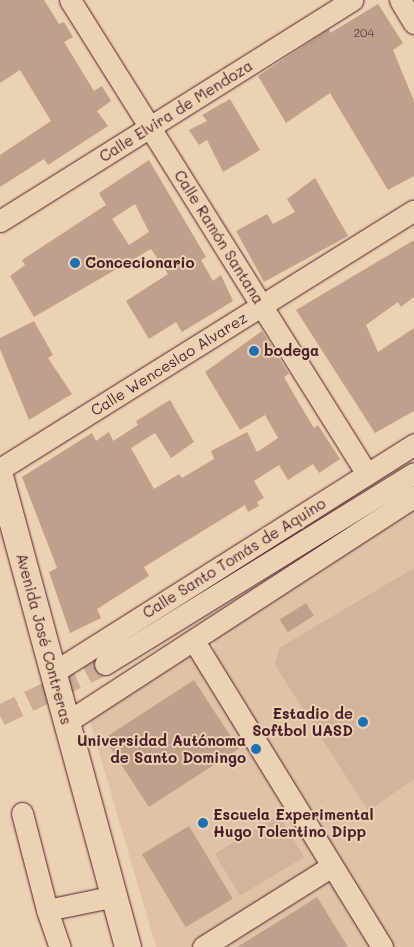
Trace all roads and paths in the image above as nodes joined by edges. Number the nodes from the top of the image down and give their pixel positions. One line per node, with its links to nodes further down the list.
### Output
1 (70, 0): 5 (street, Calle Ramón Santana)
2 (352, 0): 5 (street, Calle Elvira de Mendoza)
3 (400, 0): 4 (street)
4 (414, 23)
5 (150, 127): 7 (street, Calle Elvira de Mendoza); 8 (street, Calle Ramón Santana)
6 (414, 210): 8 (street, Calle Wenceslao Alvarez)
7 (0, 222)
8 (262, 306): 10 (street, Calle Wenceslao Alvarez); 12 (street, Calle Ramón Santana)
9 (414, 444): 12 (street, Calle Santo Tomás de Aquino)
10 (0, 469)
11 (414, 473): 16 (street)
12 (367, 474): 17 (street, Calle Santo Tomás de Aquino)
13 (0, 476): 17 (main road, Avenida José Contreras)
14 (414, 497): 15 (street)
15 (194, 641): 18 (street); 20 (street)
16 (105, 664)
17 (54, 672): 18 (main road, Avenida José Contreras)
18 (66, 722): 21 (main road, Avenida José Contreras)
19 (22, 812): 22 (street)
20 (332, 866): 25 (street); 26 (street)
21 (115, 896): 22 (street); 24 (main road, Avenida José Contreras)
22 (47, 910): 23 (street)
23 (60, 947)
24 (128, 947)
25 (204, 947)
26 (382, 947)

